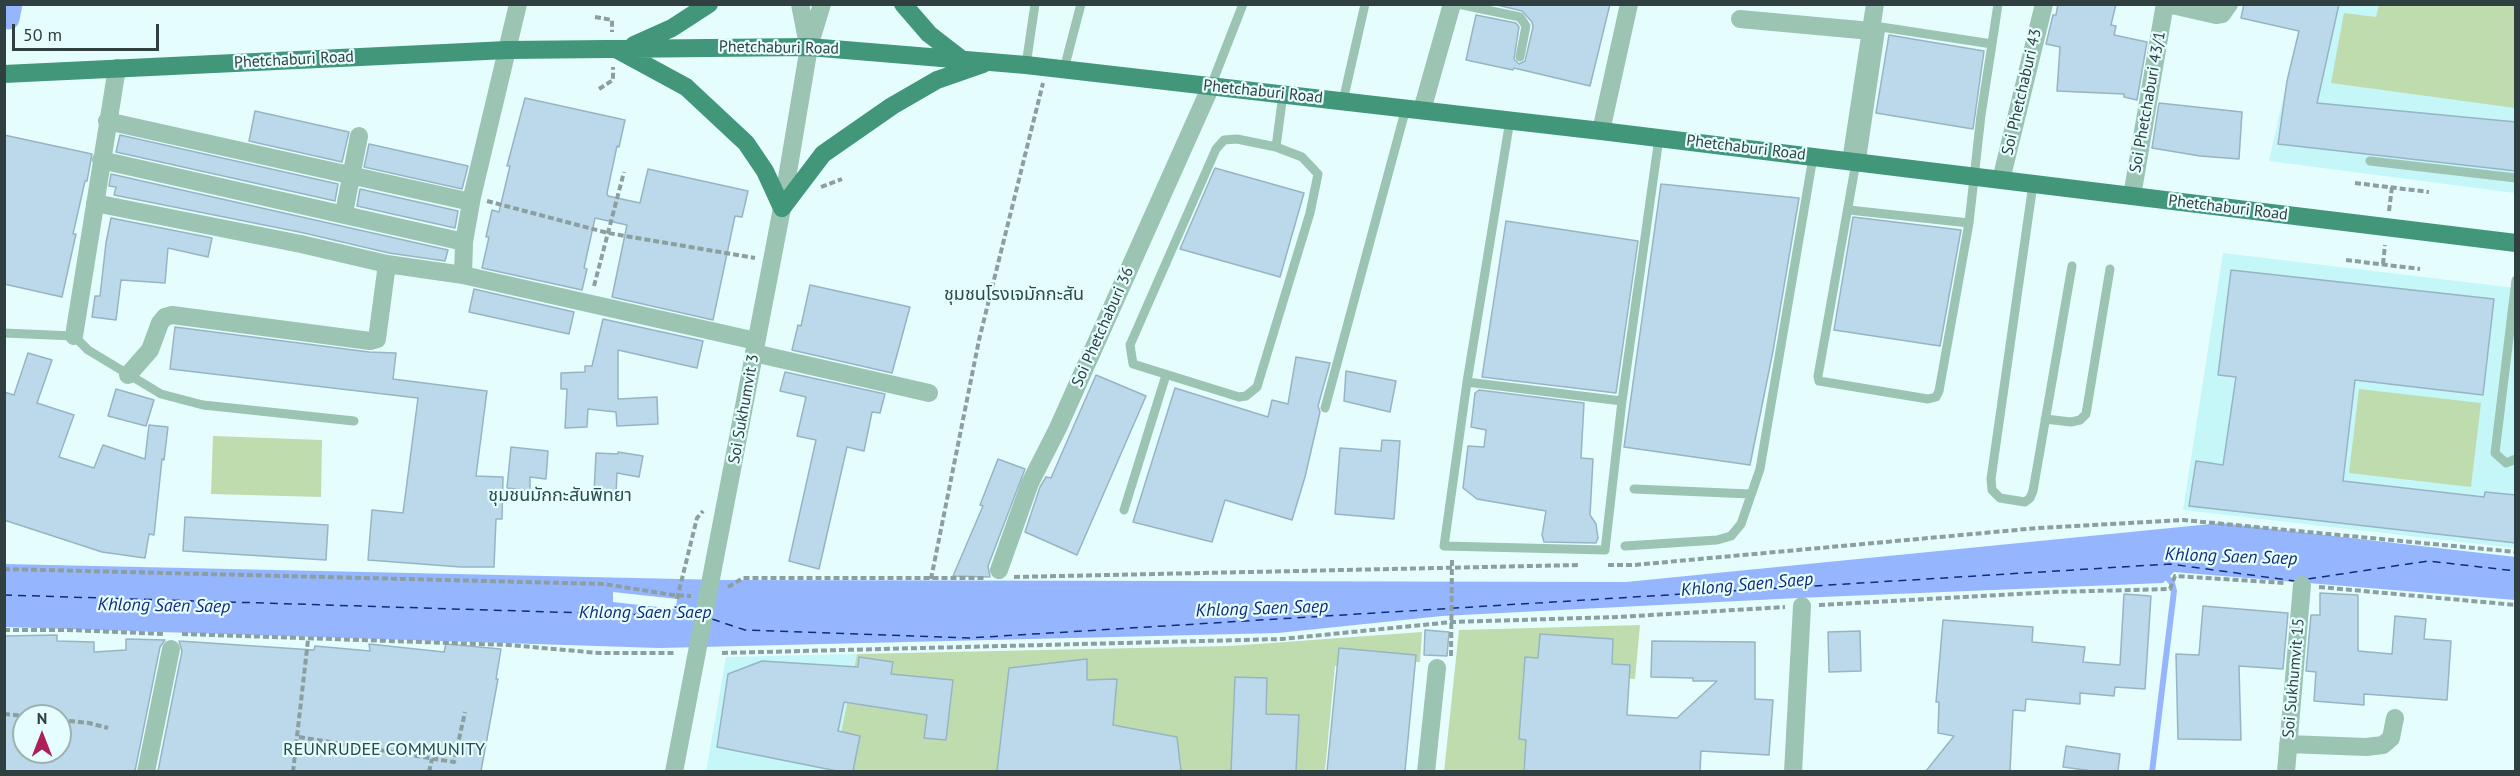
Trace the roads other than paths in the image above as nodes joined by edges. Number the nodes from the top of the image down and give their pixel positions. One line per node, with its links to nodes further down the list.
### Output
1 (518, 4): 22 (street)
2 (709, 4): 21 (main road)
3 (800, 4): 20 (street)
4 (822, 4): 20 (street)
5 (903, 4): 24 (main road)
6 (1035, 4): 26 (lane)
7 (1081, 4): 28 (lane)
8 (1243, 4): 30 (lane)
9 (1365, 4): 32 (lane)
10 (1452, 4): 33 (street)
11 (1458, 4): 23 (lane)
12 (1629, 4): 36 (street)
13 (1875, 4): 18 (street)
14 (1998, 4): 19 (lane)
15 (2044, 4): 47 (street, Soi Phetchaburi 43)
16 (2229, 4): 49 (street, Soi Phetchaburi 43/1)
17 (1740, 19): 18 (street)
18 (1871, 31): 43 (street)
19 (1992, 44): 43 (lane); 45 (lane)
20 (809, 47): 21 (main road, Phetchaburi Road); 24 (main road, Phetchaburi Road); 52 (street, Soi Sukhumvit 3)
21 (620, 48): 22 (main road, Phetchaburi Road); 52 (main road)
22 (507, 50): 27 (main road, Phetchaburi Road); 50 (street)
23 (1520, 57)
24 (960, 58): 25 (main road, Phetchaburi Road)
25 (987, 62): 26 (main road, Phetchaburi Road); 52 (main road)
26 (1026, 65): 28 (main road, Phetchaburi Road)
27 (117, 68): 29 (main road, Phetchaburi Road); 35 (street)
28 (1055, 68): 30 (main road, Phetchaburi Road)
29 (4, 75)
30 (1212, 86): 31 (main road, Phetchaburi Road); 79 (street, Soi Phetchaburi 36)
31 (1283, 94): 32 (main road, Phetchaburi Road); 39 (lane)
32 (1343, 101): 33 (main road, Phetchaburi Road)
33 (1414, 109): 34 (main road, Phetchaburi Road); 71 (lane)
34 (1509, 120): 36 (main road, Phetchaburi Road); 68 (lane)
35 (107, 121): 41 (street); 44 (street)
36 (1601, 131): 38 (main road, Phetchaburi Road)
37 (359, 136): 44 (street)
38 (1659, 138): 40 (main road, Phetchaburi Road); 70 (lane)
39 (1276, 147): 67 (lane); 67 (lane)
40 (1813, 157): 43 (main road, Phetchaburi Road); 76 (lane)
41 (101, 160): 51 (street); 54 (street)
42 (2370, 161): 46 (lane)
43 (1856, 162): 45 (main road, Phetchaburi Road); 53 (lane)
44 (352, 175): 50 (street); 54 (street)
45 (1974, 177): 47 (main road, Phetchaburi Road); 55 (lane)
46 (2516, 178)
47 (2001, 180): 48 (main road, Phetchaburi Road)
48 (2033, 184): 49 (main road, Phetchaburi Road); 72 (lane)
49 (2132, 196): 57 (main road, Phetchaburi Road)
50 (471, 200): 56 (street)
51 (95, 203): 58 (street); 64 (street)
52 (782, 208): 65 (street, Soi Sukhumvit 3)
53 (1849, 210): 55 (lane); 55 (lane)
54 (344, 213): 56 (street)
55 (1969, 222)
56 (464, 242): 61 (street)
57 (2516, 243)
58 (387, 264): 61 (street); 66 (street)
59 (2072, 266): 72 (lane)
60 (2110, 269): 72 (lane)
61 (463, 275): 65 (street)
62 (2516, 280): 74 (lane)
63 (4, 333): 64 (lane)
64 (74, 336): 66 (lane)
65 (755, 347): 69 (street); 87 (street, Soi Sukhumvit 3)
66 (128, 375): 73 (lane)
67 (1166, 375): 77 (lane)
68 (1467, 382): 70 (lane); 70 (lane)
69 (929, 393)
70 (1622, 401)
71 (1325, 408)
72 (2045, 419)
73 (354, 421)
74 (2516, 459)
75 (1634, 489): 76 (lane)
76 (1750, 494): 78 (lane)
77 (1124, 510)
78 (1625, 546)
79 (999, 570)
80 (2302, 585): 85 (street, Soi Sukhumvit 15)
81 (1803, 606): 89 (street)
82 (171, 649): 86 (street)
83 (1444, 667): 88 (street)
84 (2395, 718): 85 (street)
85 (2288, 744): 90 (street, Soi Sukhumvit 15)
86 (146, 771)
87 (674, 771)
88 (1426, 771)
89 (1793, 771)
90 (2286, 771)

